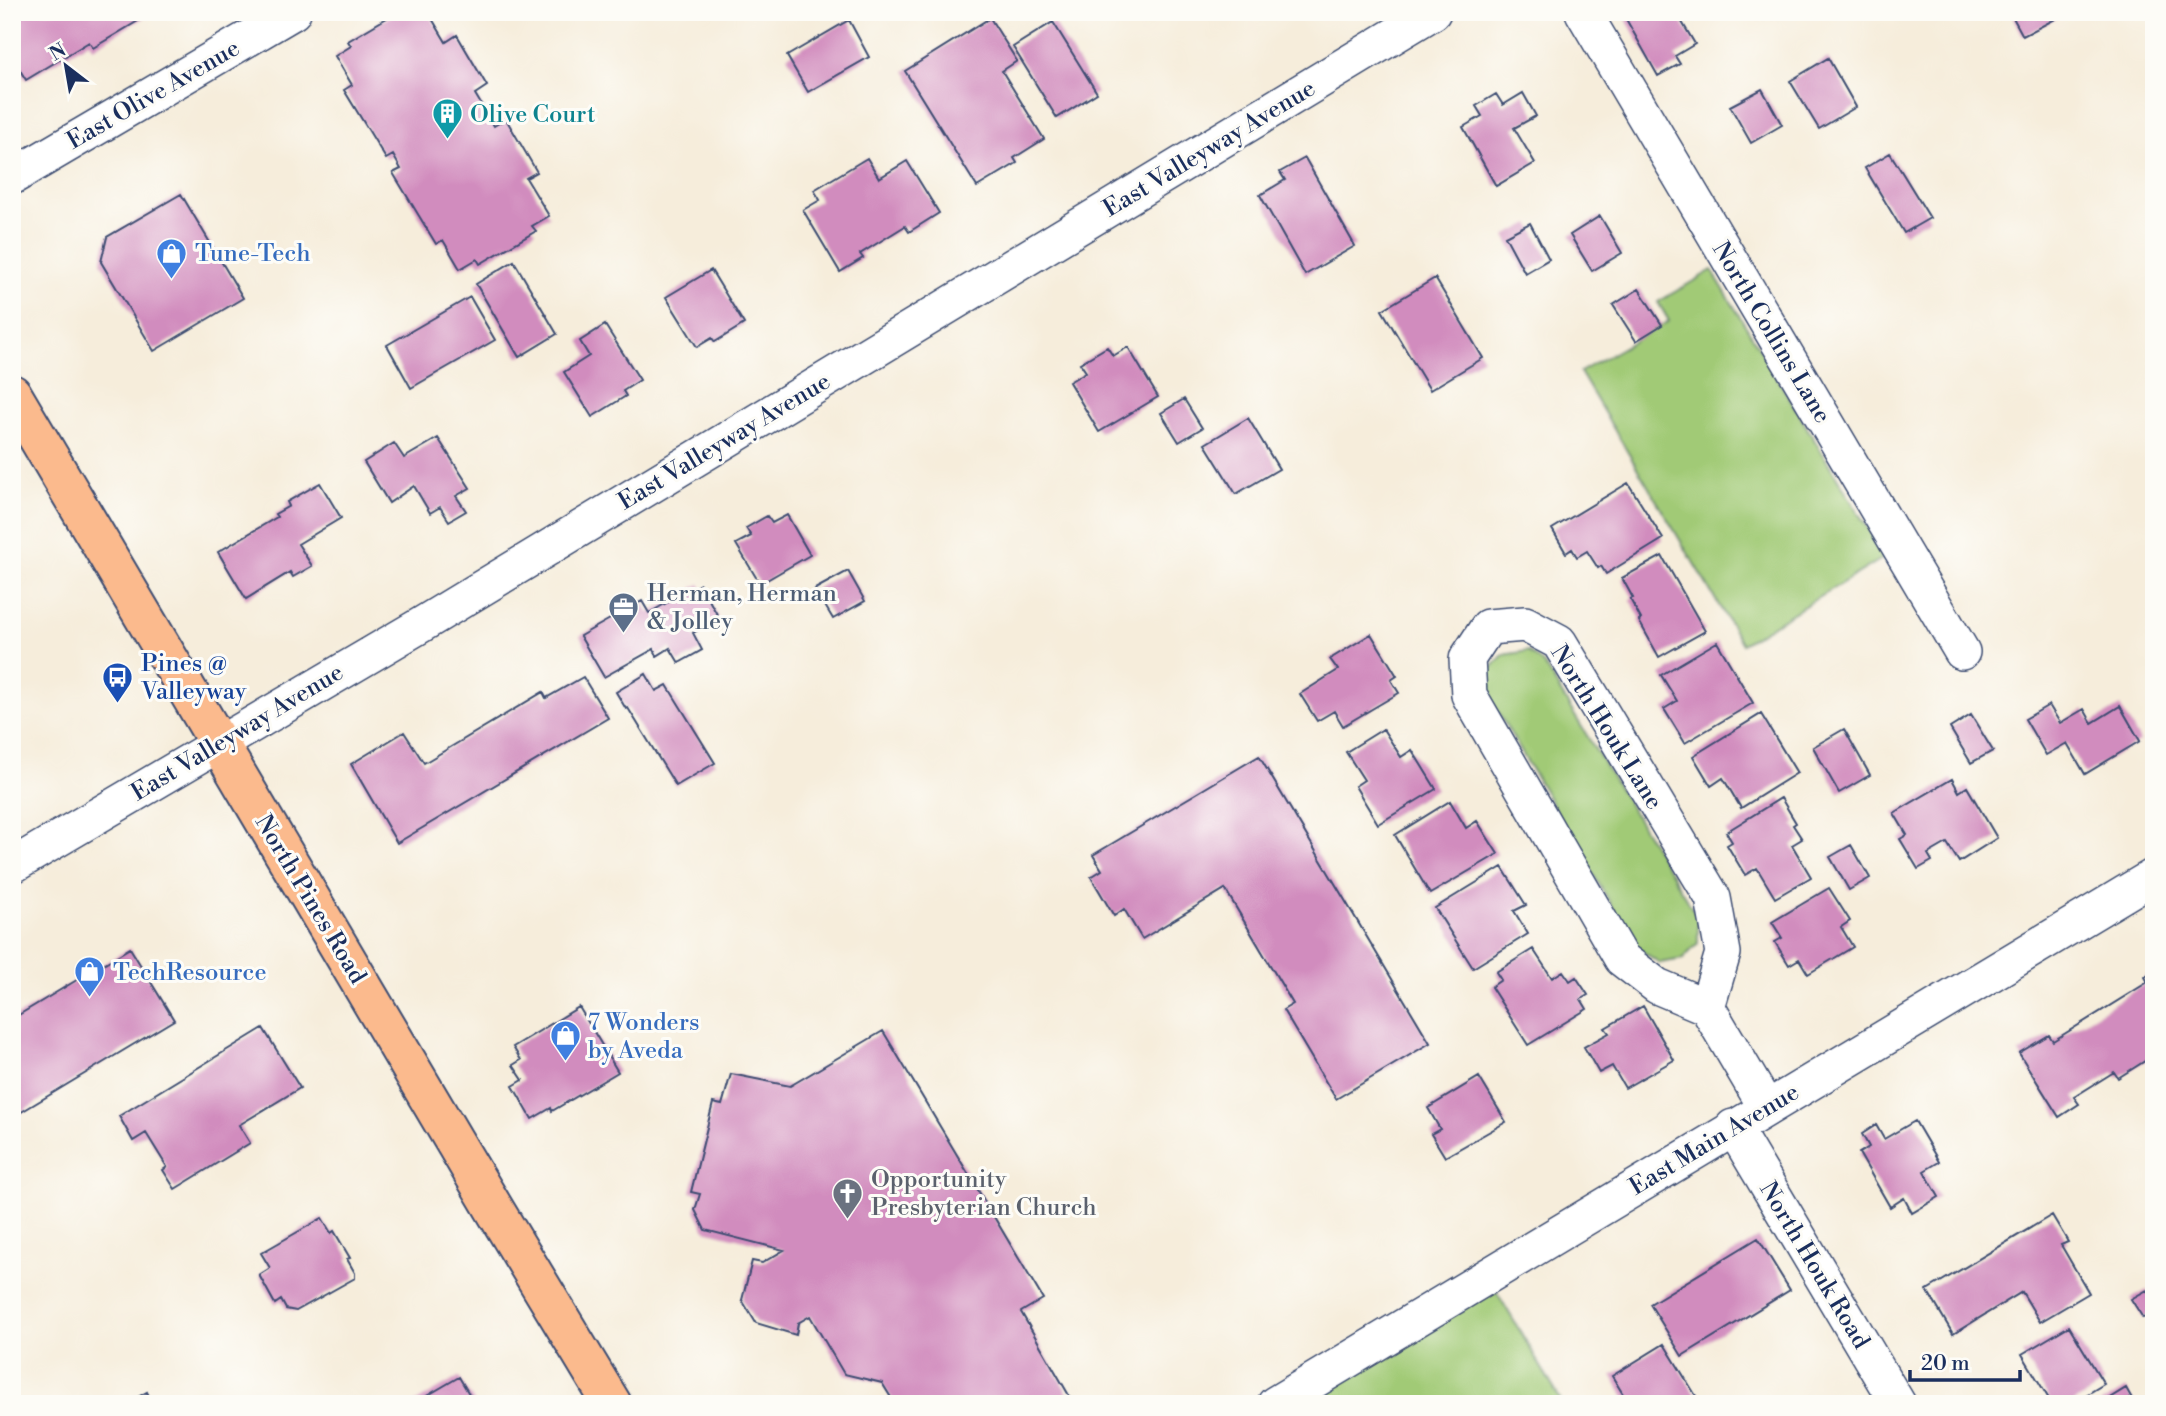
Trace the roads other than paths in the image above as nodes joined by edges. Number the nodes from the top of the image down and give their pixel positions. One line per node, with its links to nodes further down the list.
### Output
1 (293, 12): 4 (street, East Olive Avenue)
2 (1433, 12): 7 (street, East Valleyway Avenue)
3 (1583, 12): 6 (street, North Collins Lane)
4 (12, 177)
5 (12, 394): 7 (main road, North Pines Road)
6 (1962, 652)
7 (218, 743): 8 (street, East Valleyway Avenue); 13 (main road, North Pines Road)
8 (12, 866)
9 (2154, 876): 11 (street, East Main Avenue)
10 (1707, 1007): 10 (street, North Houk Lane); 11 (street)
11 (1766, 1107): 12 (street, East Main Avenue)
12 (1733, 1127): 14 (street, East Main Avenue); 15 (street, North Houk Road)
13 (612, 1404)
14 (1275, 1404)
15 (1898, 1404)

